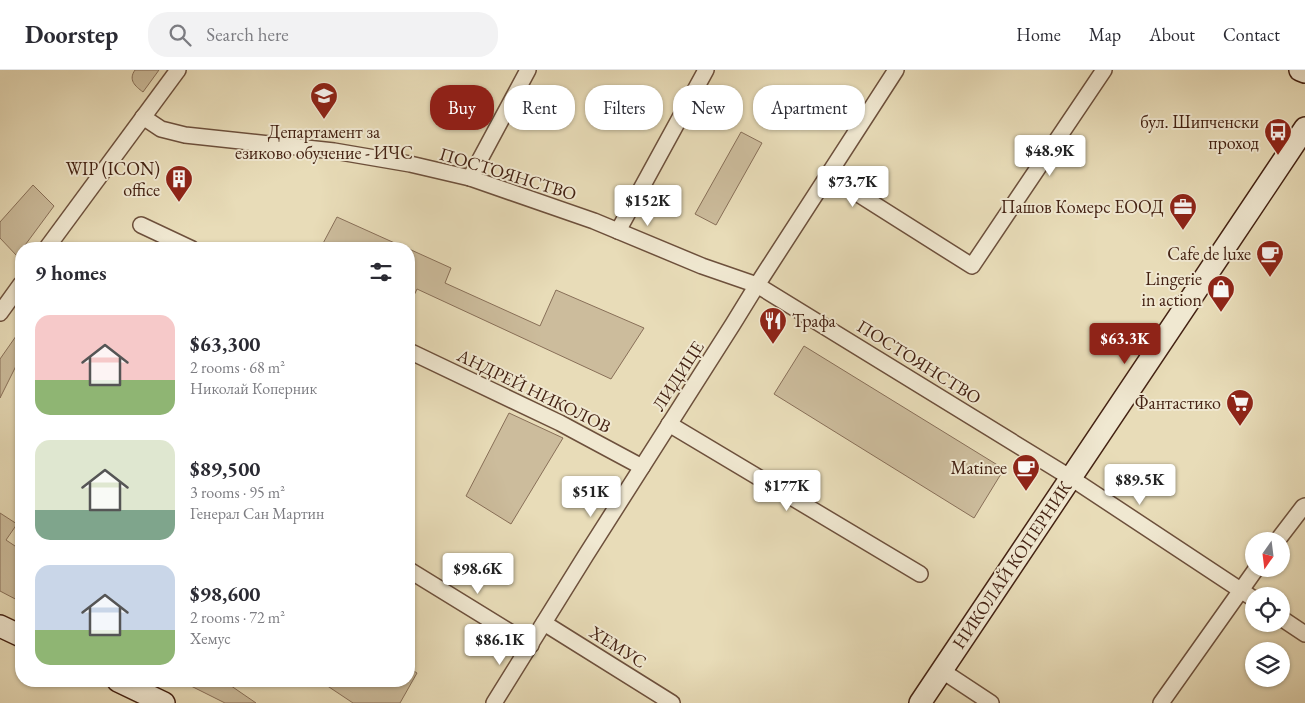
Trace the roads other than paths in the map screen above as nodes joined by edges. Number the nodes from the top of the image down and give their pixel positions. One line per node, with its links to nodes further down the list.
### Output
1 (178, 70): 8 (street)
2 (528, 70): 11 (street)
3 (706, 70): 13 (street)
4 (896, 70): 10 (street, ЛИДИЦЕ)
5 (1104, 70): 10 (street)
6 (1300, 70): 7 (street)
7 (1305, 72)
8 (143, 117): 11 (street, ПОСТОЯНСТВО); 14 (street)
9 (1305, 128): 22 (street, НИКОЛАЙ КОПЕРНИК)
10 (828, 175): 16 (street, ЛИДИЦЕ)
11 (470, 178): 13 (street, ПОСТОЯНСТВО)
12 (141, 224): 15 (street)
13 (618, 231): 16 (street, ПОСТОЯНСТВО)
14 (51, 242)
15 (178, 242)
16 (757, 285): 20 (street, ЛИДИЦЕ); 22 (street, ПОСТОЯНСТВО)
17 (15, 292): 18 (street)
18 (0, 313)
19 (415, 354): 21 (street, АНДРЕЙ НИКОЛОВ)
20 (669, 424): 21 (street, ЛИДИЦЕ); 26 (street)
21 (642, 467): 30 (street, ЛИДИЦЕ)
22 (1071, 478): 28 (street, ПОСТОЯНСТВО); 36 (street, НИКОЛАЙ КОПЕРНИК)
23 (1305, 506): 24 (street)
24 (1284, 532)
25 (415, 574): 35 (street)
26 (920, 574)
27 (1250, 578): 28 (street)
28 (1241, 590): 29 (street, ПОСТОЯНСТВО); 43 (street)
29 (1245, 593)
30 (544, 623): 35 (street, ЛИДИЦЕ); 40 (street, ХЕМУС)
31 (1290, 624): 34 (street)
32 (0, 626): 33 (street)
33 (15, 633)
34 (1305, 634)
35 (531, 644): 39 (street, ЛИДИЦЕ)
36 (941, 670): 41 (street, НИКОЛАЙ КОПЕРНИК); 42 (street)
37 (131, 687): 38 (street)
38 (164, 703)
39 (494, 703)
40 (672, 703)
41 (920, 703)
42 (991, 703)
43 (1161, 703)

